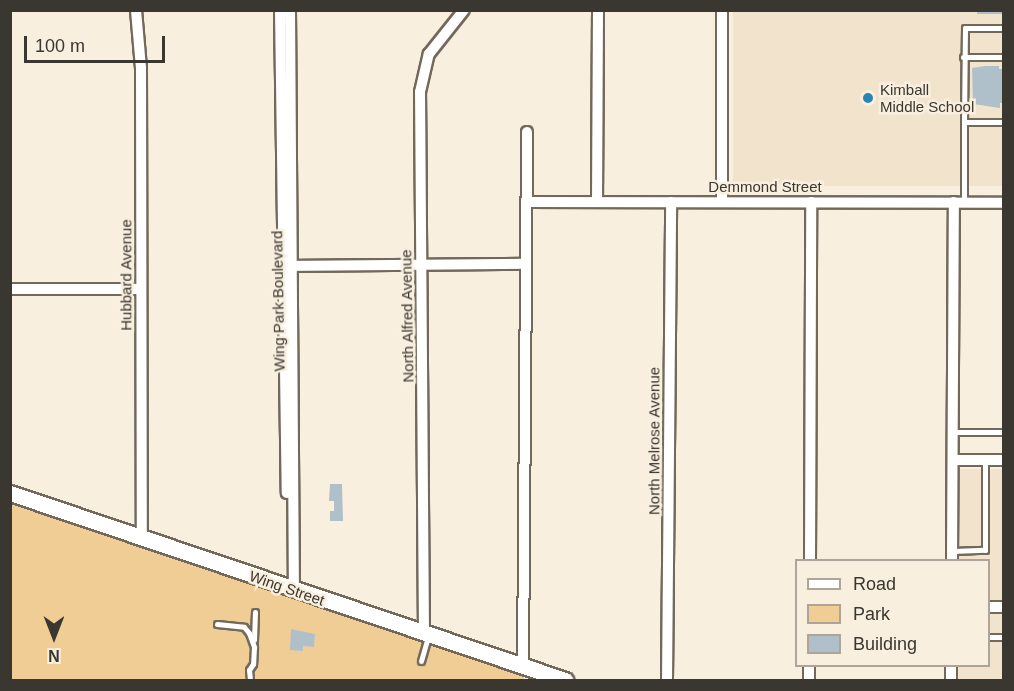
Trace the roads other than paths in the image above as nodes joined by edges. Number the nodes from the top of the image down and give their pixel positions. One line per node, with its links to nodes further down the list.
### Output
1 (136, 10): 23 (street, Hubbard Avenue)
2 (280, 10): 22 (street, Wing Park Boulevard)
3 (290, 10): 22 (street, Wing Park Boulevard)
4 (464, 10): 21 (street, North Alfred Avenue)
5 (598, 10): 17 (street)
6 (722, 10): 14 (street)
7 (1004, 28): 8 (lane)
8 (963, 57): 9 (lane); 10 (lane)
9 (1004, 57)
10 (964, 122): 11 (lane); 18 (lane)
11 (1004, 122)
12 (527, 132): 16 (street)
13 (671, 201): 14 (street, Demmond Street); 17 (street, Demmond Street); 45 (street, North Melrose Avenue)
14 (722, 201): 15 (street, Demmond Street)
15 (811, 201): 18 (street, Demmond Street); 33 (street)
16 (526, 202): 17 (street, Demmond Street); 20 (street)
17 (597, 202)
18 (959, 202): 19 (street, Demmond Street); 25 (street)
19 (1004, 202)
20 (526, 264): 21 (street); 42 (street)
21 (421, 265): 22 (street); 39 (street, North Alfred Avenue)
22 (288, 266): 34 (street, Wing Park Boulevard)
23 (141, 289): 24 (street); 31 (street, Hubbard Avenue)
24 (10, 290)
25 (953, 432): 26 (lane); 27 (street)
26 (1004, 432)
27 (953, 460): 28 (street); 32 (street)
28 (985, 460): 29 (street); 32 (lane)
29 (1004, 460)
30 (10, 493): 31 (street, Wing Street)
31 (142, 539): 34 (street, Wing Street)
32 (952, 556)
33 (810, 559)
34 (291, 590): 39 (street, Wing Street)
35 (255, 612): 37 (lane)
36 (217, 624): 38 (lane)
37 (253, 624): 38 (lane); 40 (lane)
38 (244, 627): 40 (lane)
39 (426, 635): 41 (lane); 42 (street, Wing Street)
40 (254, 646): 43 (lane)
41 (421, 661)
42 (523, 666): 44 (street, Wing Street)
43 (250, 681)
44 (565, 681)
45 (667, 681)

